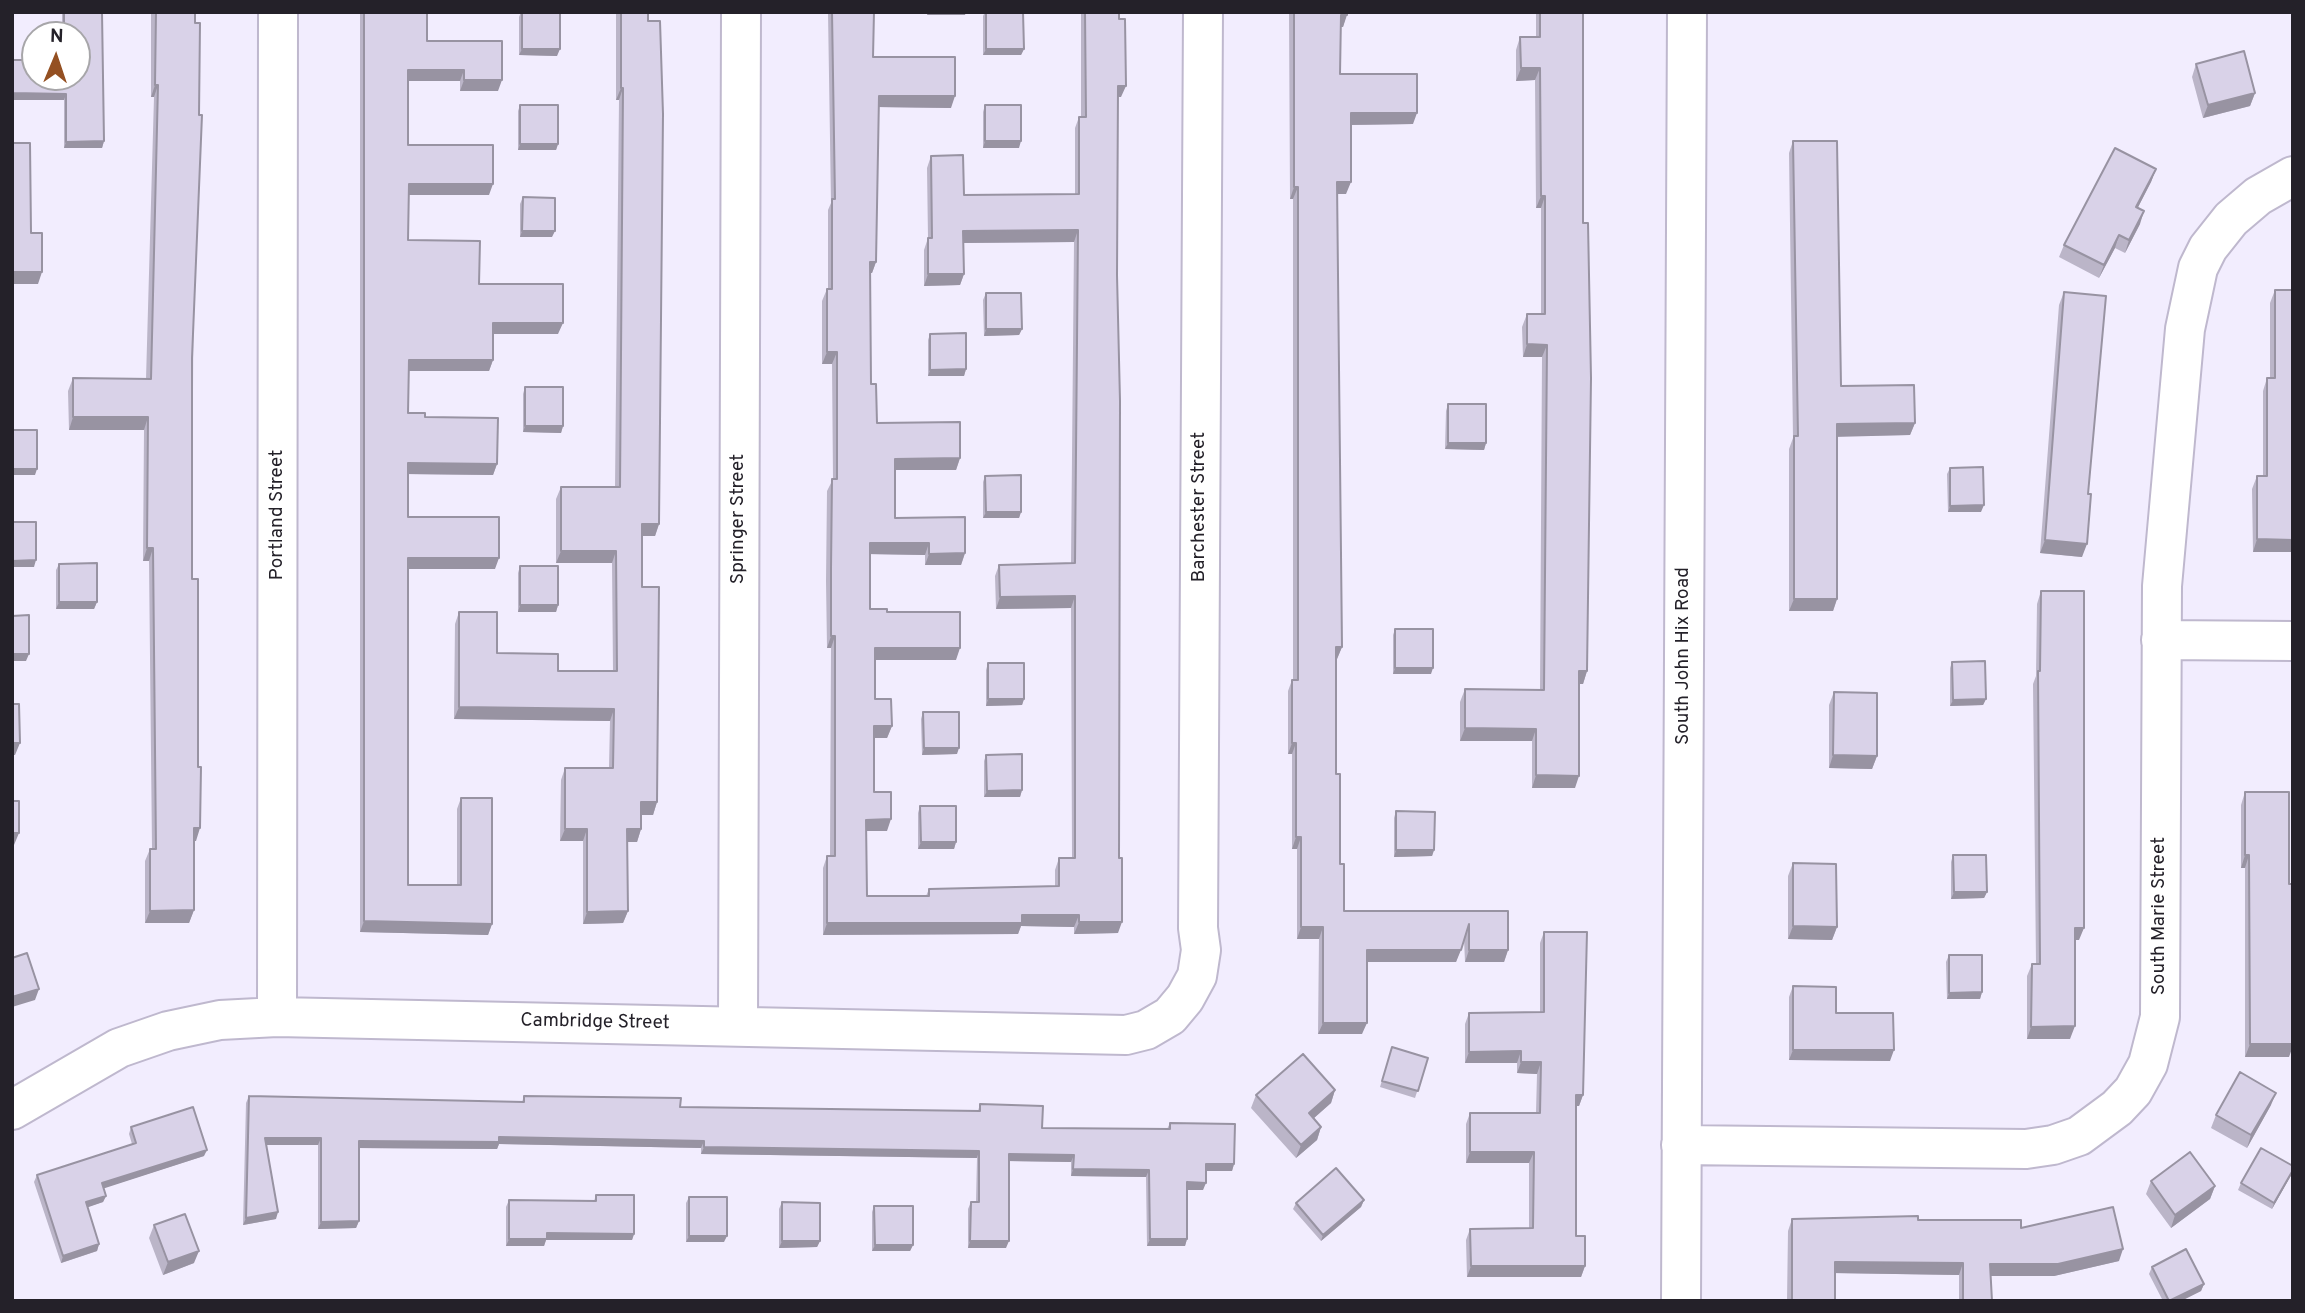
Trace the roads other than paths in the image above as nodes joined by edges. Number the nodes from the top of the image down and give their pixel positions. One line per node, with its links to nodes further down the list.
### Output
1 (278, 12): 9 (street, Portland Street)
2 (741, 12): 10 (street, Springer Street)
3 (1203, 12): 8 (street, Barchester Street)
4 (1687, 12): 12 (street, South John Hix Road)
5 (2293, 176): 6 (street, South Marie Street)
6 (2161, 640): 7 (street); 12 (street, South Marie Street)
7 (2293, 641)
8 (1185, 998): 10 (street, Cambridge Street)
9 (277, 1017): 10 (street, Cambridge Street); 11 (street, Cambridge Street)
10 (738, 1026)
11 (12, 1110)
12 (1681, 1145): 13 (street, South John Hix Road)
13 (1681, 1301)

